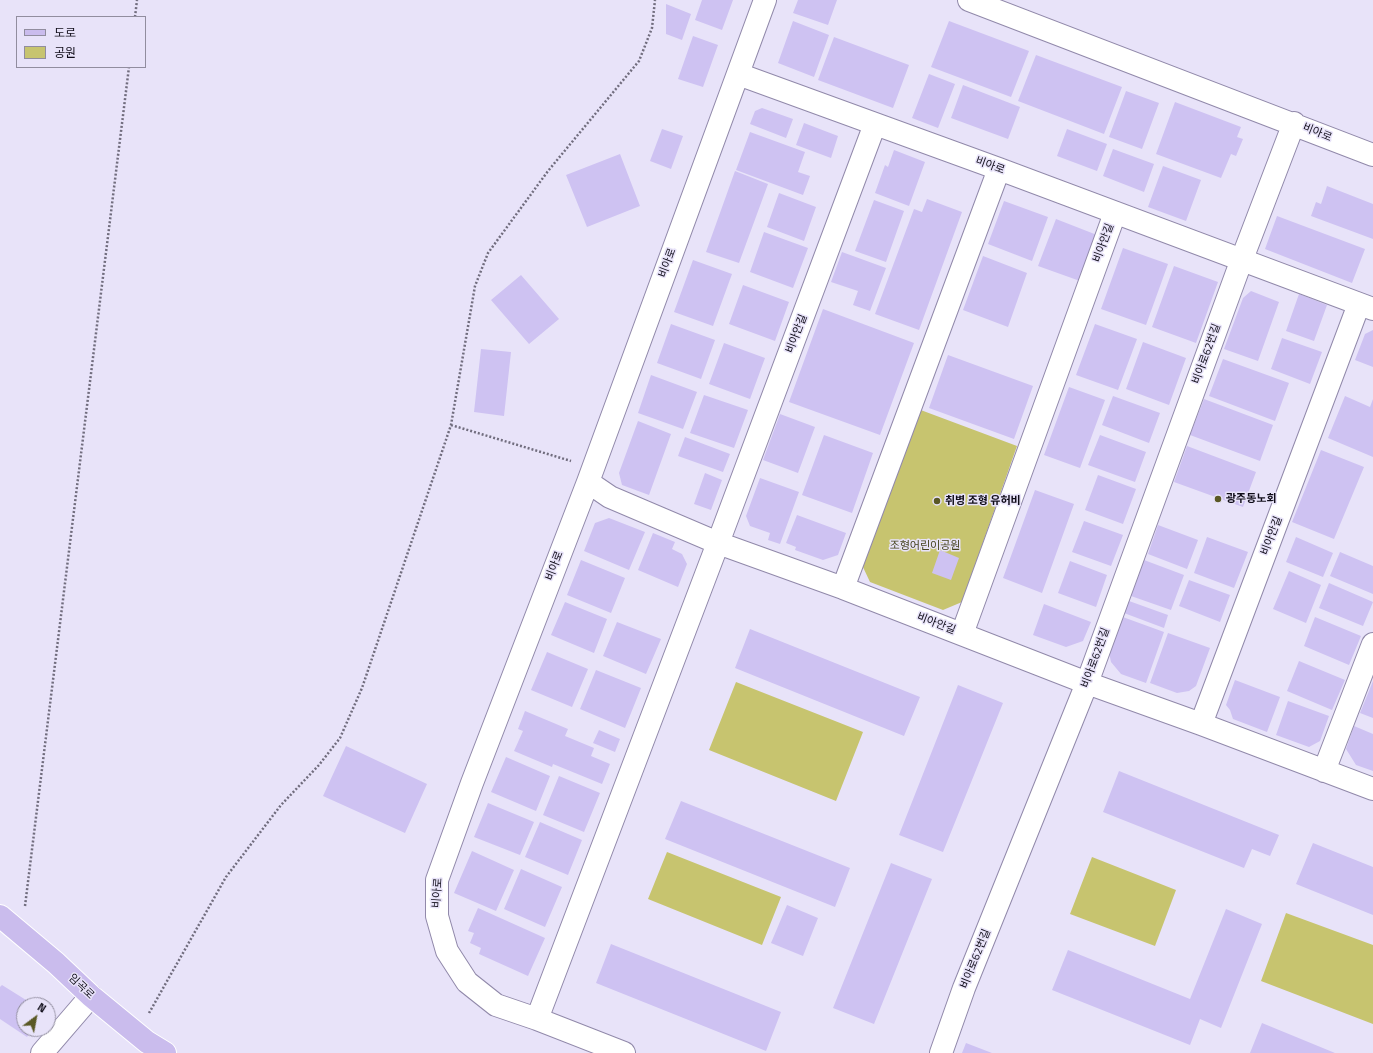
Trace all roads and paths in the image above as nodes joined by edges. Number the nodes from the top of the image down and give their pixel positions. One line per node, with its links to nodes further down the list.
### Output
1 (137, 0): 5 (path)
2 (655, 0): 15 (path)
3 (765, 0): 7 (street, 비아로)
4 (969, 0): 9 (street, 비아로)
5 (135, 16)
6 (129, 68): 26 (path)
7 (738, 74): 8 (street, 비아로); 16 (street, 비아로)
8 (875, 124): 11 (street, 비아로); 17 (street, 비아안길)
9 (1294, 124): 10 (street, 비아로); 13 (street, 비아로62번길)
10 (1373, 155)
11 (999, 169): 12 (street, 비아로); 18 (street)
12 (1115, 214): 13 (street, 비아로); 19 (street, 비아안길)
13 (1242, 259): 14 (street); 21 (street, 비아로62번길)
14 (1366, 306): 22 (street, 비아안길)
15 (451, 425): 16 (path); 29 (path)
16 (588, 482): 17 (street, 비아안길); 28 (street, 비아로)
17 (718, 543): 18 (street, 비아안길); 28 (street)
18 (842, 588): 19 (street, 비아안길)
19 (962, 634): 21 (street, 비아안길)
20 (1373, 644): 23 (street)
21 (1087, 683): 22 (street, 비아안길); 33 (street, 비아로62번길)
22 (1201, 724): 23 (street, 비아안길)
23 (1324, 771): 24 (street, 비아안길)
24 (1373, 790)
25 (0, 916): 26 (main road, 임곡로)
26 (22, 934): 27 (main road, 임곡로)
27 (91, 996): 29 (main road, 임곡로); 30 (street)
28 (537, 1019): 32 (street, 비아로)
29 (136, 1033): 31 (main road, 임곡로)
30 (42, 1053)
31 (165, 1053)
32 (624, 1053)
33 (941, 1053)

